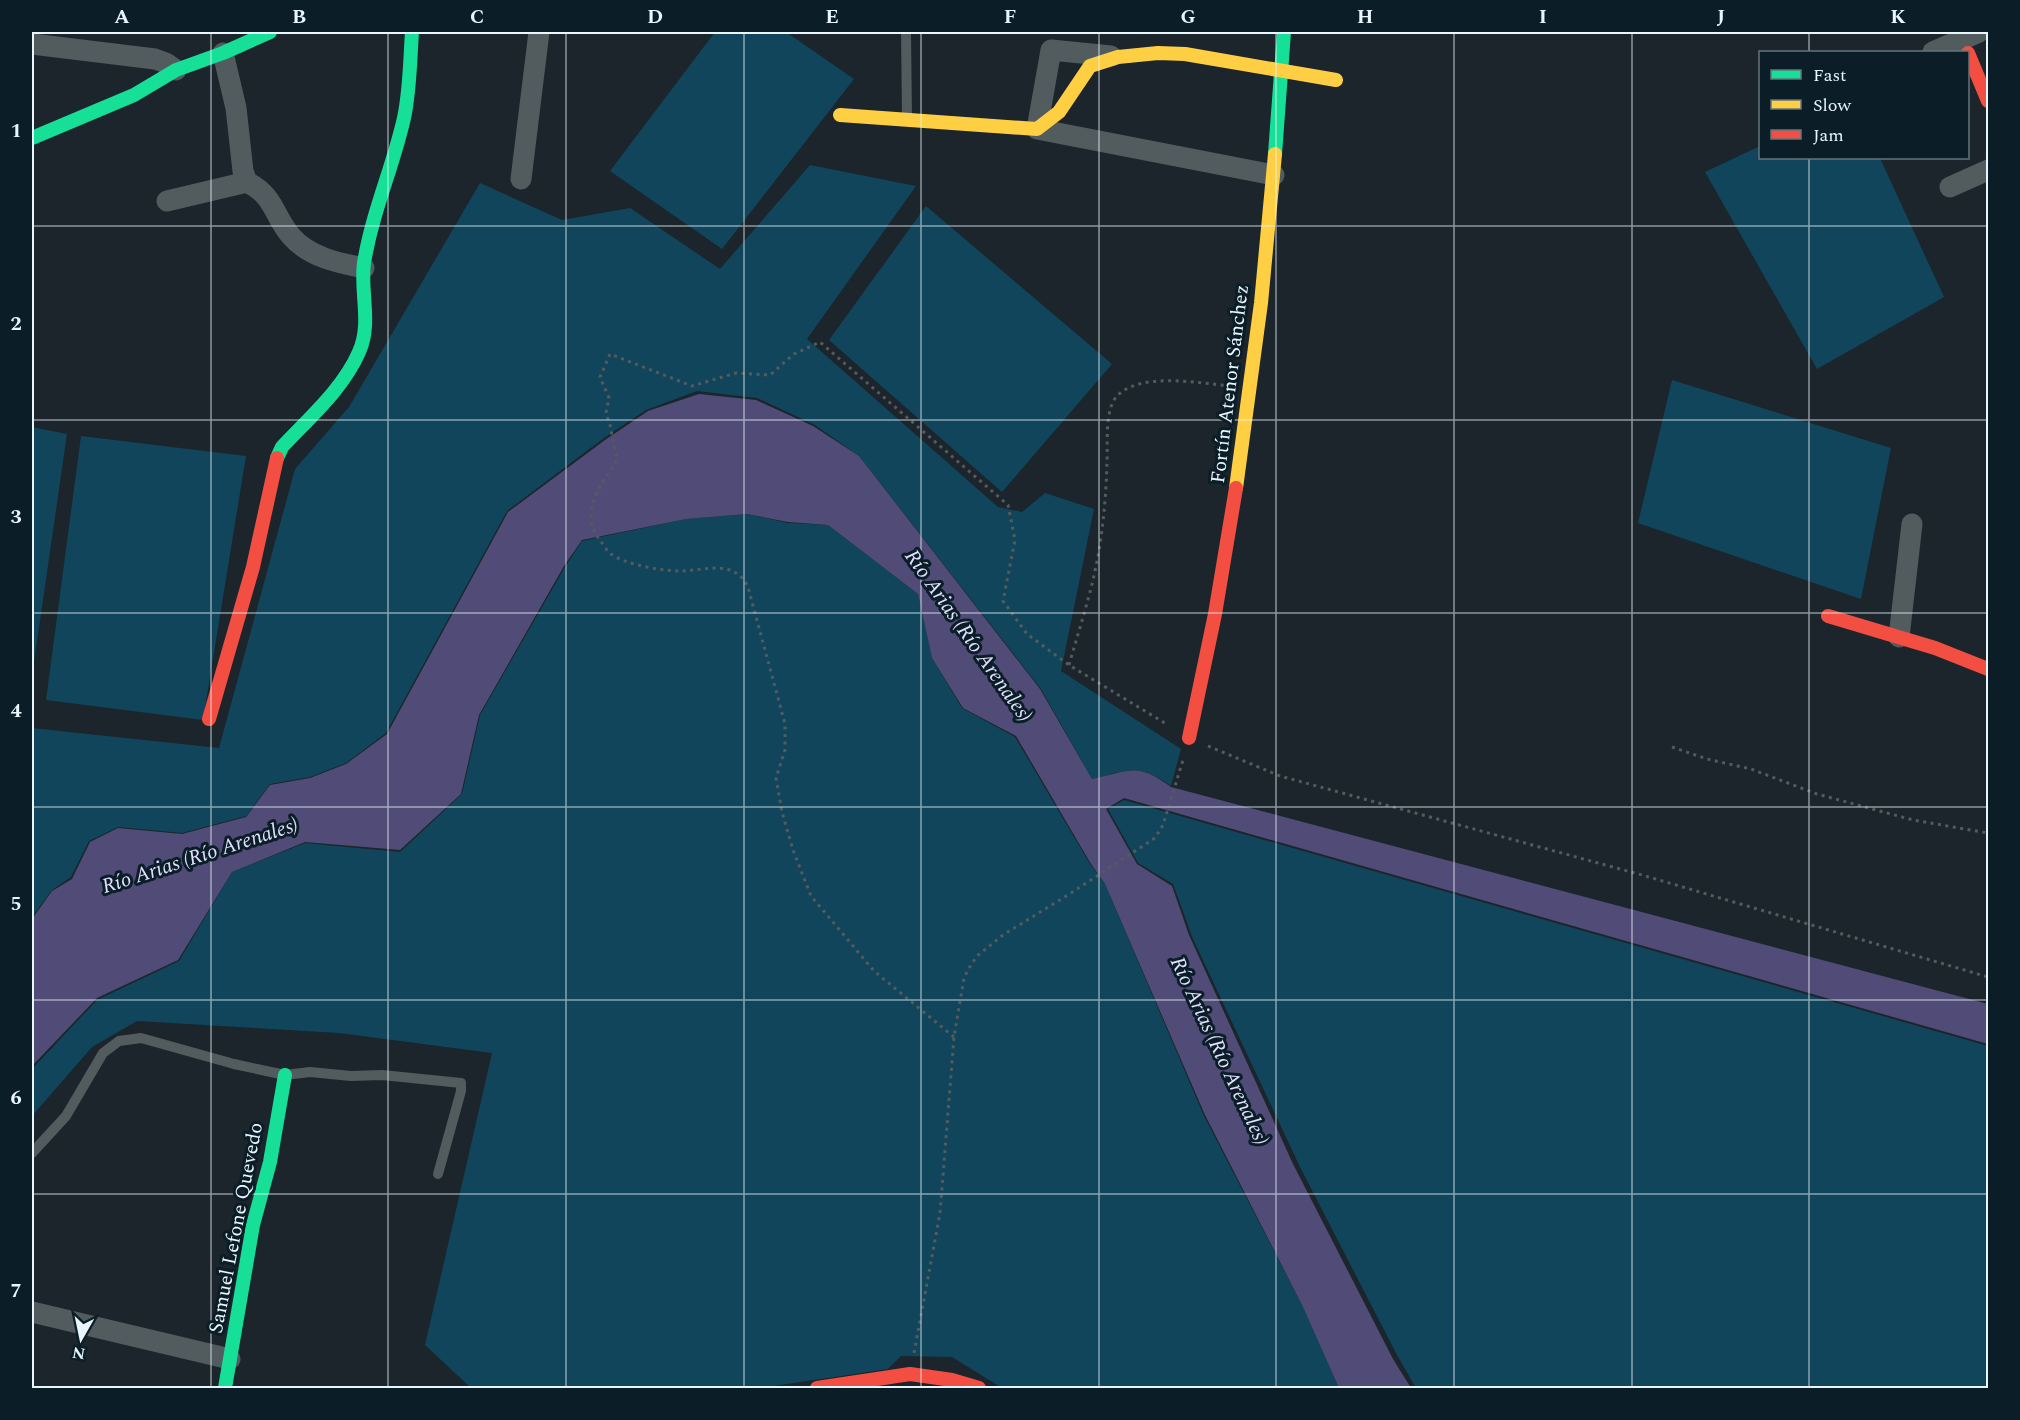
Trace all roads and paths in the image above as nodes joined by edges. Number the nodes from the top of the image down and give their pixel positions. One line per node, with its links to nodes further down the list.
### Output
1 (270, 32): 9 (street)
2 (412, 32): 25 (street)
3 (539, 32): 21 (street)
4 (906, 32): 16 (lane)
5 (1284, 32): 12 (street, Fortín Atenor Sánchez)
6 (1967, 42): 8 (street); 14 (street)
7 (32, 45): 11 (street)
8 (1936, 51)
9 (223, 53): 11 (street); 22 (street)
10 (1118, 57): 12 (street); 17 (street); 17 (street)
11 (176, 70): 18 (street)
12 (1280, 70): 13 (street); 20 (street, Fortín Atenor Sánchez)
13 (1336, 80)
14 (1989, 100)
15 (840, 115): 16 (street)
16 (907, 120): 17 (street)
17 (1037, 129): 20 (street)
18 (32, 138)
19 (1989, 170): 23 (street)
20 (1274, 175): 26 (street, Fortín Atenor Sánchez)
21 (520, 180)
22 (247, 182): 24 (street); 25 (street)
23 (1950, 188)
24 (167, 201)
25 (364, 268): 32 (street)
26 (1249, 388): 30 (path); 33 (street, Fortín Atenor Sánchez)
27 (1912, 524): 29 (street)
28 (1828, 616): 29 (street)
29 (1899, 637): 31 (street)
30 (1069, 664): 33 (path); 37 (path)
31 (1989, 669)
32 (209, 719)
33 (1189, 738): 36 (path); 37 (path)
34 (1672, 747): 35 (path)
35 (1989, 833)
36 (1989, 977)
37 (954, 1037): 43 (path)
38 (285, 1075): 39 (lane); 40 (lane); 42 (street, Samuel Lefone Quevedo)
39 (32, 1154)
40 (438, 1174)
41 (32, 1312): 42 (street)
42 (230, 1359): 44 (street, Samuel Lefone Quevedo)
43 (910, 1381): 45 (street); 46 (street)
44 (225, 1389)
45 (817, 1389)
46 (979, 1389)

